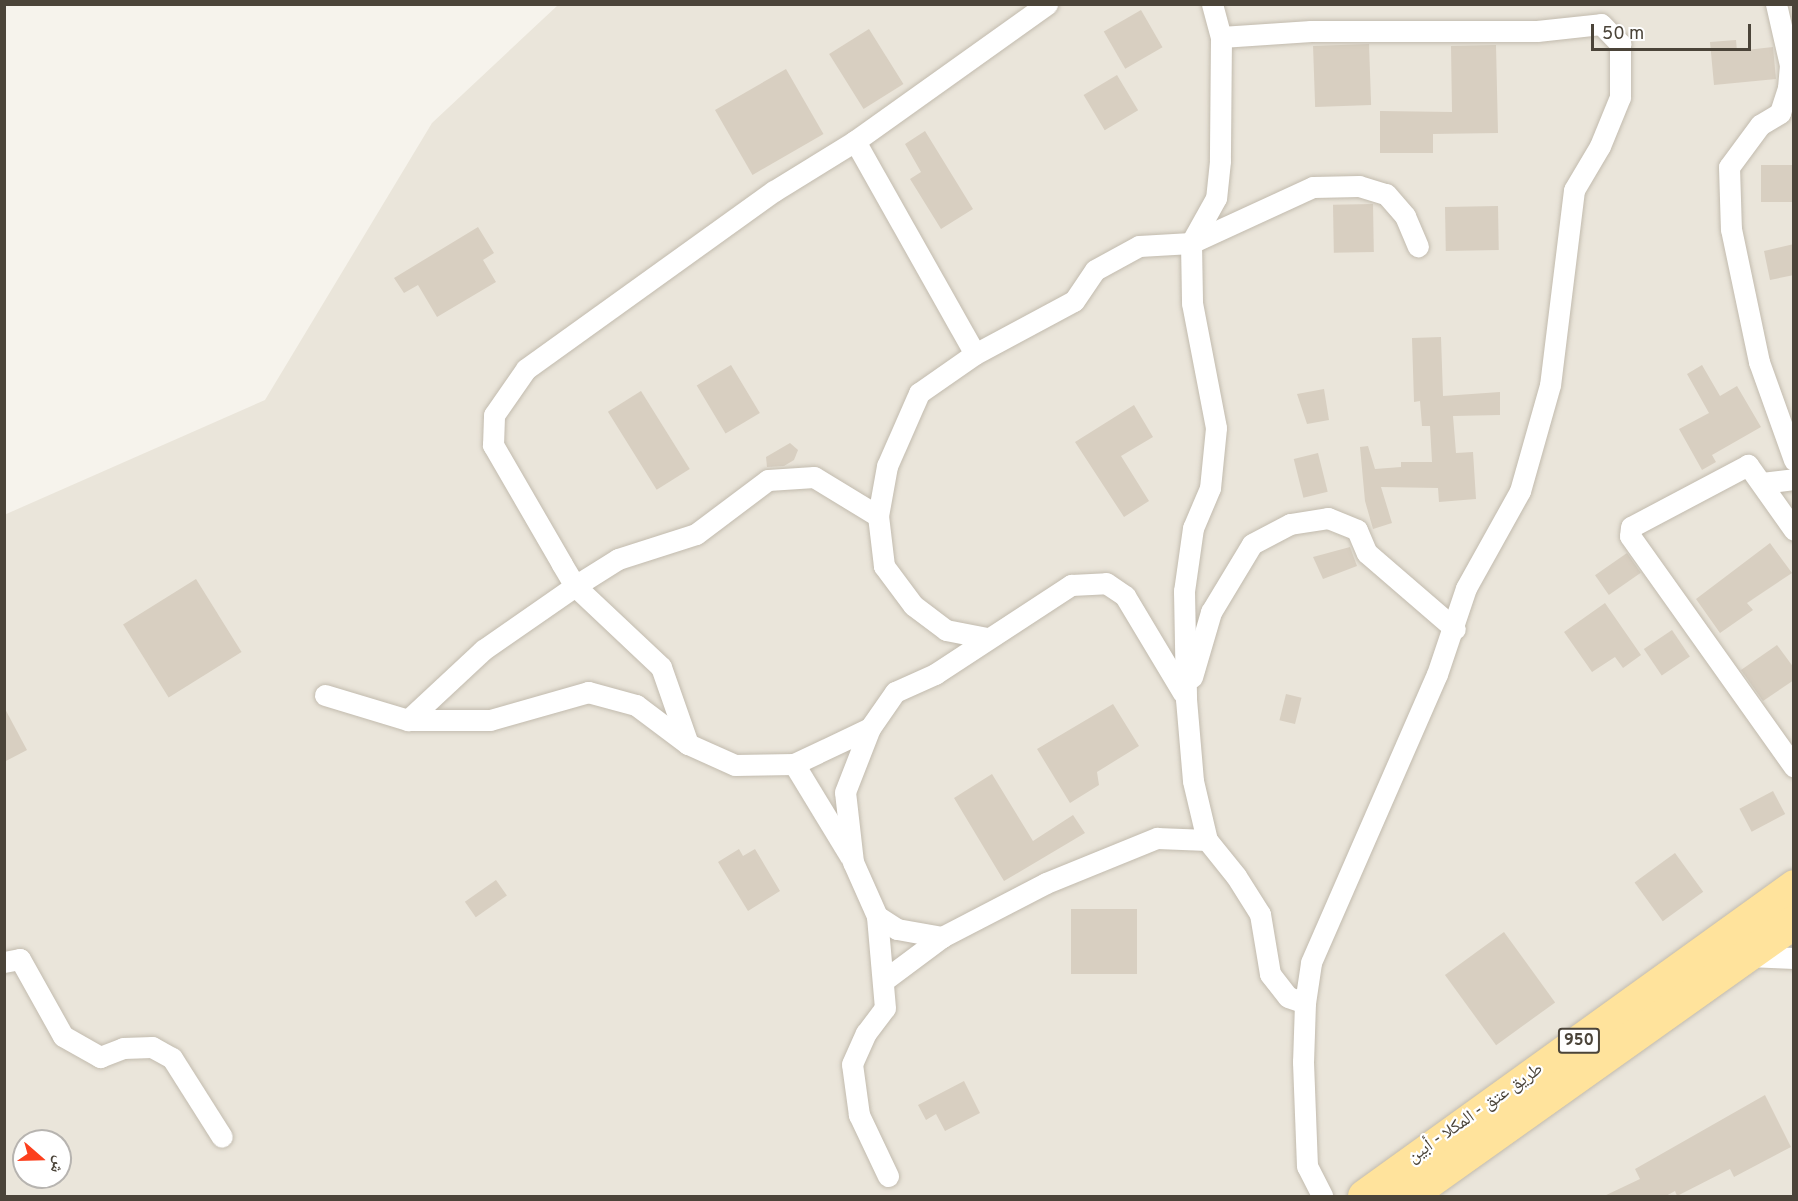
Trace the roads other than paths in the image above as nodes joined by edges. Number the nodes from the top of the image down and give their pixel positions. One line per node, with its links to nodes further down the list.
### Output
1 (1047, 4): 5 (street)
2 (1212, 4): 4 (street)
3 (1776, 4): 9 (street)
4 (1221, 37): 6 (street); 15 (street)
5 (855, 141): 8 (street); 14 (street)
6 (1191, 243): 7 (street); 8 (street); 18 (street)
7 (1418, 246)
8 (975, 354): 12 (street)
9 (1794, 460)
10 (1794, 479): 11 (street)
11 (1762, 483): 13 (street); 23 (street)
12 (878, 516): 14 (street); 16 (street)
13 (1794, 530)
14 (576, 586): 19 (street); 21 (street)
15 (1455, 629): 18 (street); 34 (street)
16 (987, 638): 18 (street); 20 (street)
17 (325, 695): 19 (street)
18 (1186, 699): 24 (street)
19 (408, 720): 21 (street)
20 (870, 728): 22 (street); 25 (street)
21 (688, 744): 22 (street)
22 (794, 764): 25 (street)
23 (1794, 767)
24 (1207, 840): 29 (street); 34 (street)
25 (853, 862): 27 (street)
26 (1794, 886): 38 (main road, طريق عتق - المكلا - أبين / 950)
27 (877, 916): 29 (street); 33 (street)
28 (1794, 922): 30 (main road, طريق عتق - المكلا - أبين / 950)
29 (942, 937): 33 (street)
30 (1747, 956): 31 (street); 39 (main road, طريق عتق - المكلا - أبين / 950)
31 (1794, 958)
32 (4, 962): 35 (street)
33 (883, 981): 36 (street)
34 (1305, 1003): 37 (street)
35 (222, 1137)
36 (888, 1176)
37 (1322, 1197)
38 (1364, 1197)
39 (1408, 1197)

